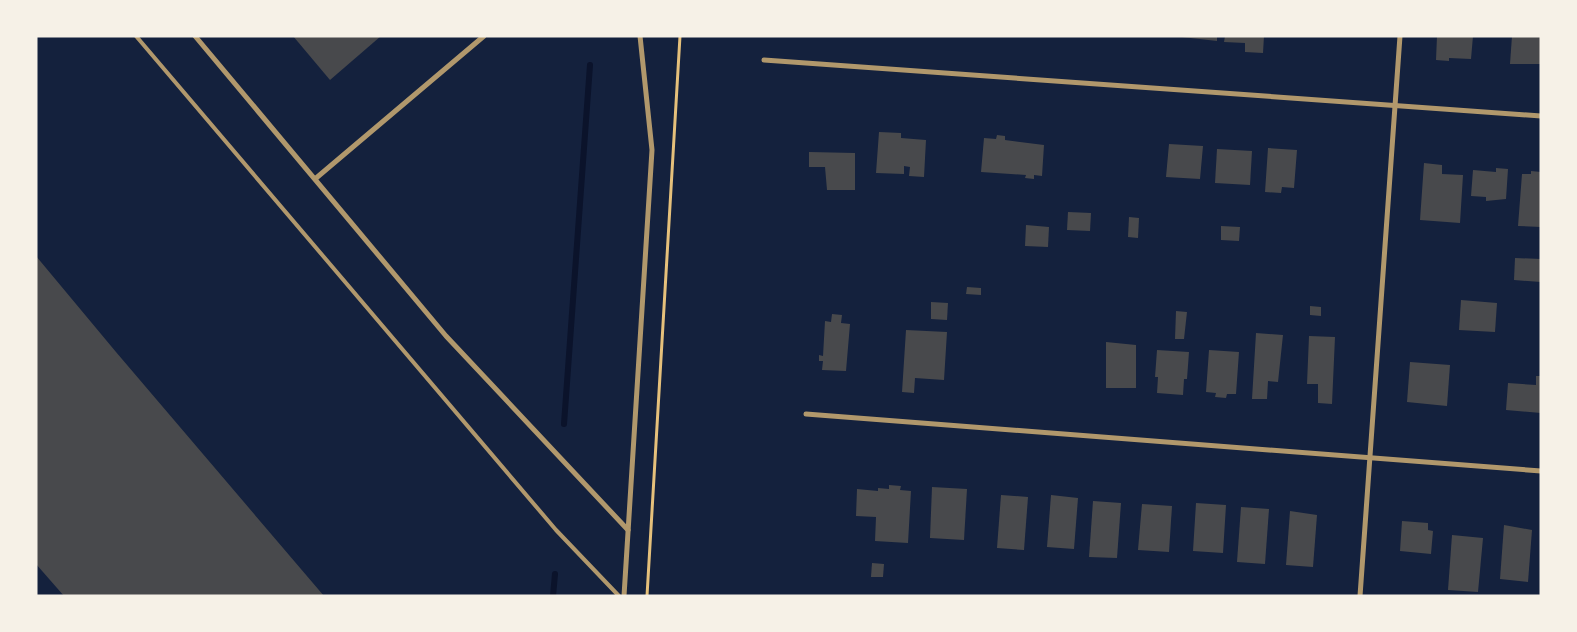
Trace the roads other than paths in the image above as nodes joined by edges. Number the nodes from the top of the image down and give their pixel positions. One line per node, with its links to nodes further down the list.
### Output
1 (136, 36): 14 (lane)
2 (195, 36): 9 (street)
3 (484, 36): 9 (street)
4 (640, 36): 13 (street)
5 (1400, 36): 7 (street)
6 (764, 60): 7 (street)
7 (1394, 105): 8 (street); 11 (street)
8 (1541, 116)
9 (315, 179): 13 (street)
10 (806, 414): 11 (street)
11 (1370, 458): 12 (street); 16 (street)
12 (1541, 471)
13 (628, 530): 15 (street)
14 (619, 596)
15 (624, 596)
16 (1360, 596)

